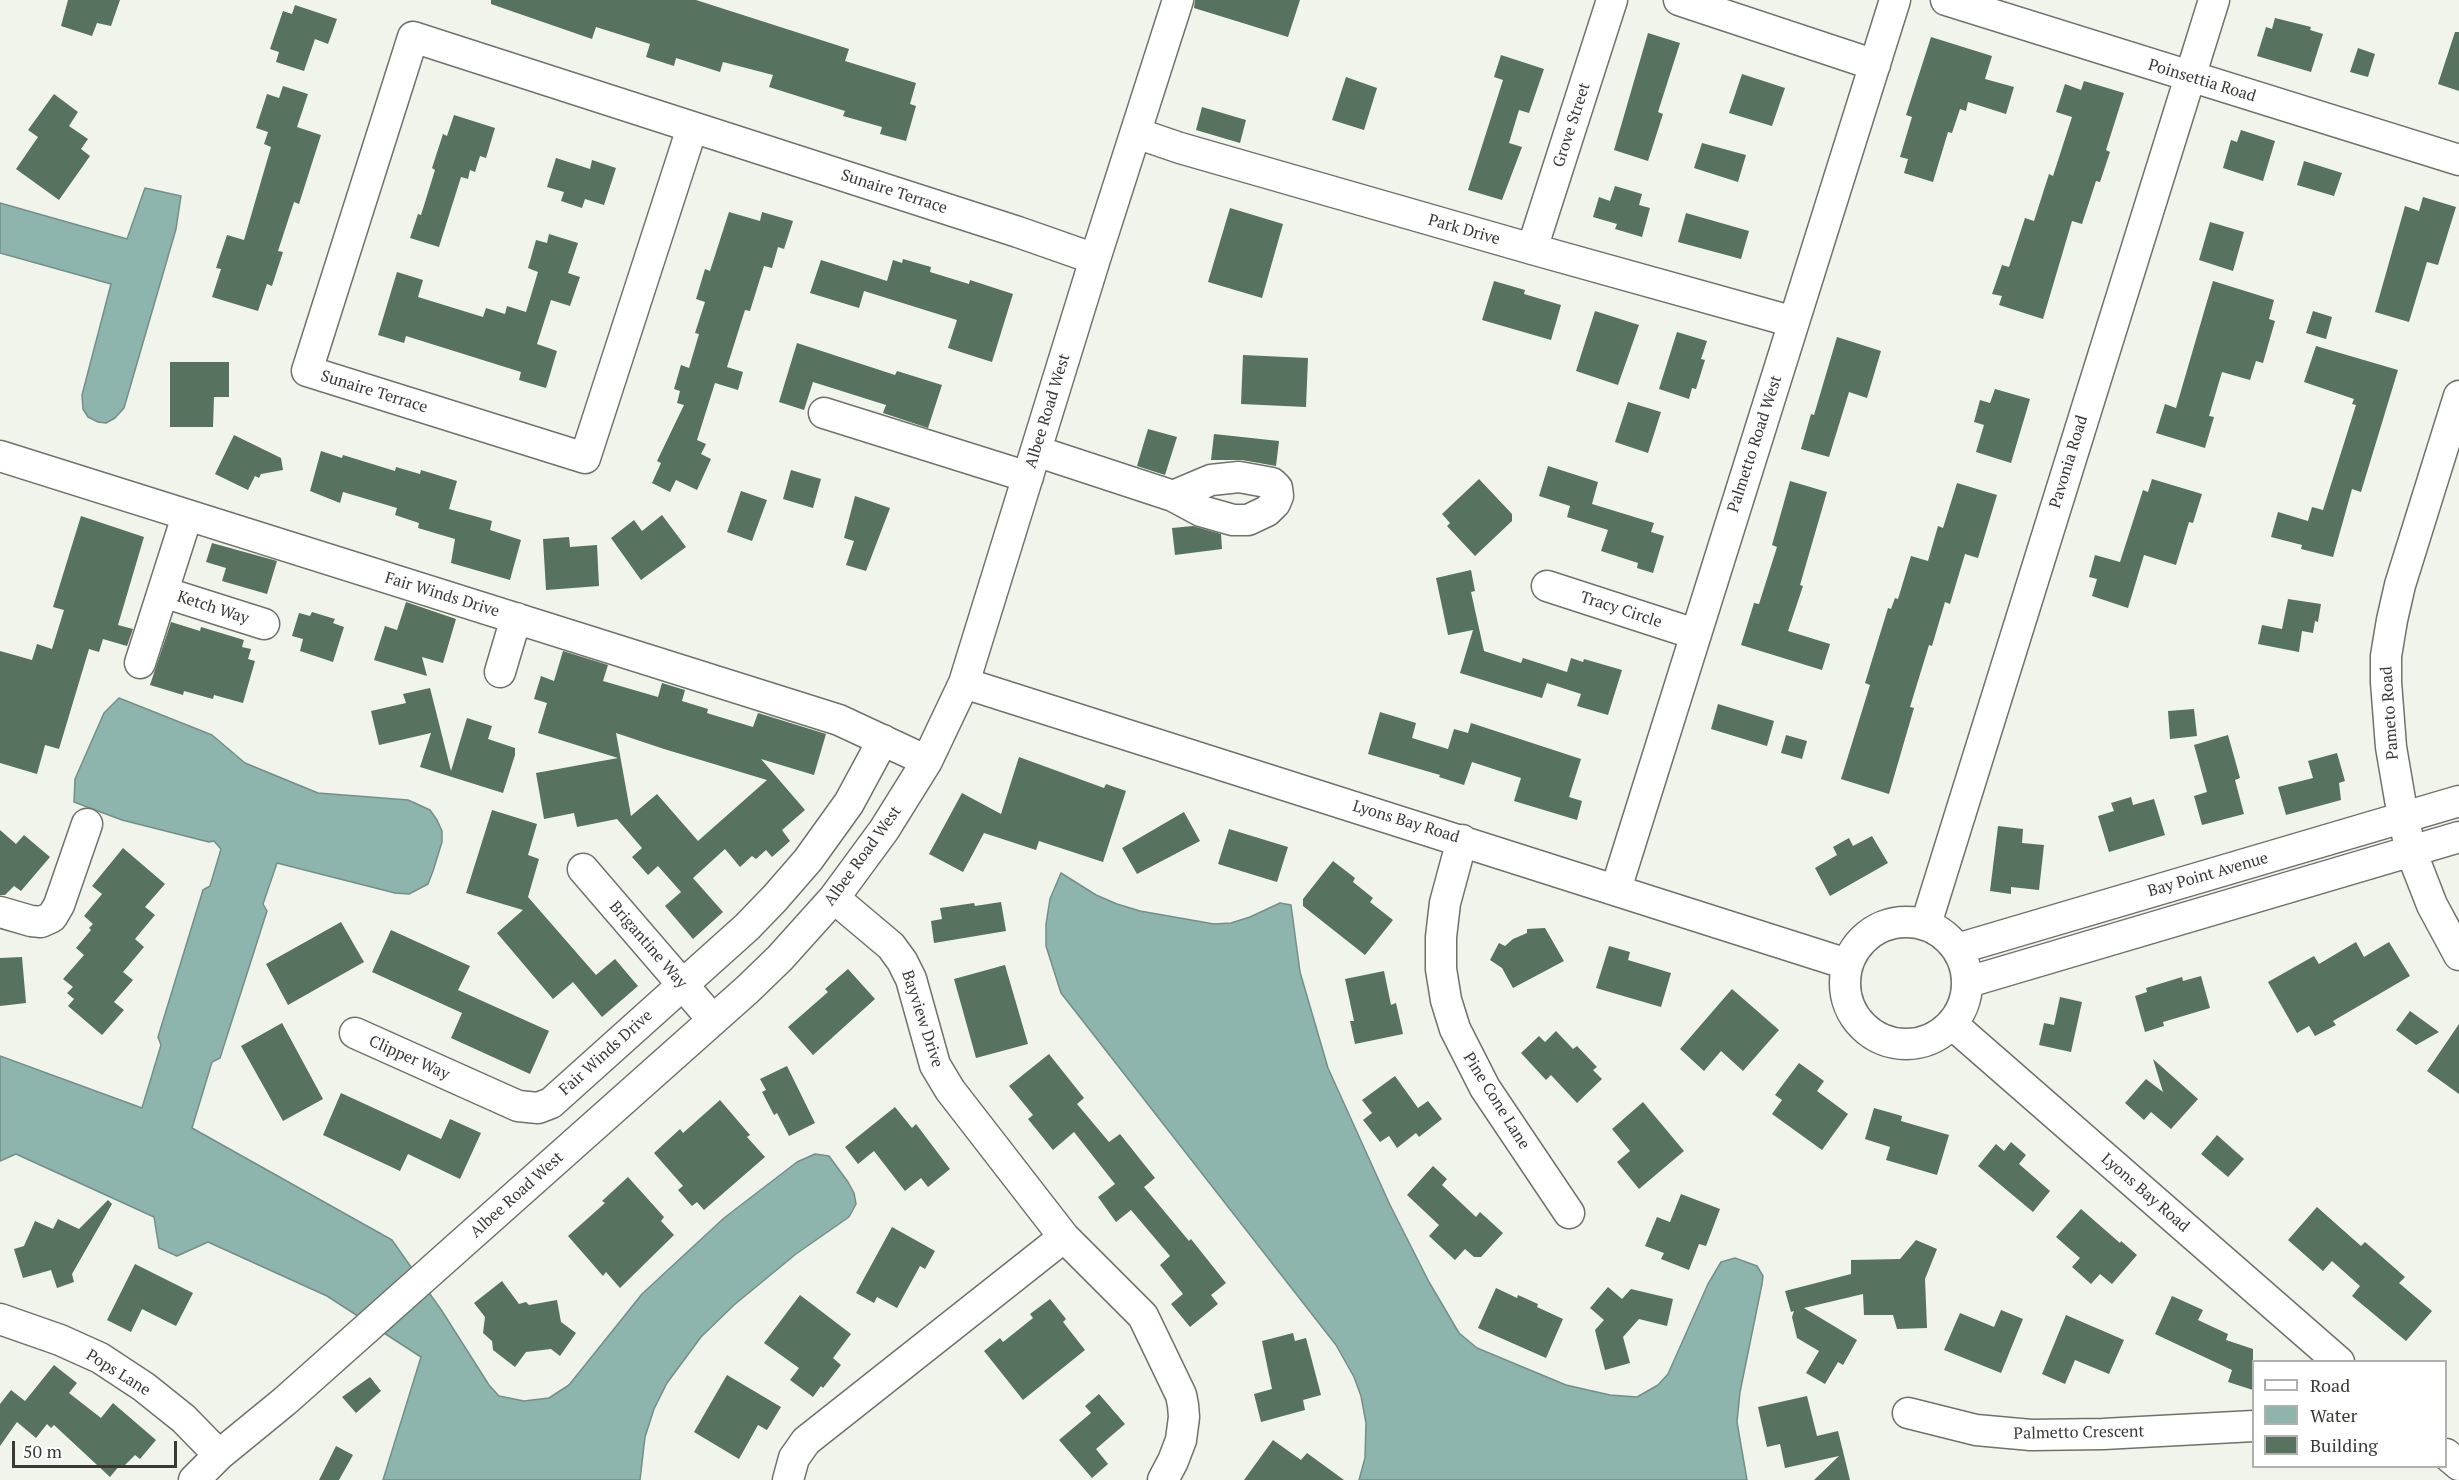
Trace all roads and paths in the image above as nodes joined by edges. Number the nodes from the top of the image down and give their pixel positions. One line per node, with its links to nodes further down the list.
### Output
1 (1178, 0): 10 (street, Albee Road West)
2 (1612, 0): 12 (street, Grove Street)
3 (1679, 0): 7 (street)
4 (1896, 0): 7 (street, Palmetto Road West)
5 (1946, 0): 8 (street, Poinsettia Road)
6 (2214, 0): 8 (street, Pavonia Road)
7 (1875, 64): 14 (street, Palmetto Road West)
8 (2190, 77): 11 (street, Poinsettia Road); 41 (street, Pavonia Road)
9 (692, 128): 9 (street, Sunaire Terrace); 13 (street, Sunaire Terrace)
10 (1136, 133): 12 (street, Park Drive); 13 (street, Albee Road West)
11 (2459, 160)
12 (1532, 249): 14 (street, Park Drive)
13 (1095, 259): 18 (street, Albee Road West)
14 (1794, 321): 25 (street, Palmetto Road West)
15 (2459, 396): 32 (street, Pameto Road)
16 (824, 413): 18 (street)
17 (0, 456): 20 (street, Fair Winds Drive)
18 (1032, 464): 19 (street); 28 (street, Albee Road West)
19 (1173, 496)
20 (187, 516): 22 (street, Ketch Way); 23 (street, Fair Winds Drive)
21 (1547, 586): 25 (street, Tracy Circle)
22 (163, 592): 24 (street, Ketch Way); 26 (street, Ketch Way)
23 (516, 618): 27 (street); 29 (street, Fair Winds Drive)
24 (264, 624)
25 (1695, 634): 38 (street, Palmetto Road West)
26 (141, 663)
27 (500, 672)
28 (964, 683): 30 (street, Albee Road West); 35 (street, Lyons Bay Road)
29 (883, 740): 30 (street, Fair Winds Drive); 46 (street, Fair Winds Drive)
30 (927, 761): 39 (street, Albee Road West)
31 (2459, 801): 32 (street, Bay Point Avenue)
32 (2403, 817): 36 (street, Pameto Road); 42 (street, Bay Point Avenue)
33 (87, 824): 40 (street)
34 (2459, 837): 36 (street, Bay Point Avenue)
35 (1462, 840): 38 (street, Lyons Bay Road); 51 (street, Pine Cone Lane)
36 (2412, 851): 43 (street, Pameto Road); 45 (street, Bay Point Avenue)
37 (584, 869): 46 (street, Brigantine Way)
38 (1616, 889): 44 (street, Lyons Bay Road)
39 (834, 898): 47 (street, Albee Road West); 52 (street, Bayview Drive)
40 (0, 912)
41 (1926, 924): 42 (street); 44 (street)
42 (1957, 949): 45 (street)
43 (2459, 955)
44 (1847, 964): 48 (street)
45 (1968, 982): 48 (street)
46 (682, 984): 47 (street, Brigantine Way); 50 (street, Fair Winds Drive)
47 (713, 1020): 57 (street, Albee Road West)
48 (1952, 1024): 54 (street, Lyons Bay Road)
49 (355, 1033): 50 (street, Clipper Way)
50 (464, 1082)
51 (1569, 1213)
52 (1064, 1237): 61 (street); 62 (street, Bayview Drive)
53 (0, 1319): 57 (street, Pops Lane)
54 (2336, 1360)
55 (1908, 1413): 56 (street, Palmetto Crescent)
56 (2252, 1426)
57 (219, 1455): 60 (street, Albee Road West)
58 (2447, 1456): 59 (street)
59 (2459, 1465)
60 (194, 1480)
61 (788, 1480)
62 (1163, 1480)

